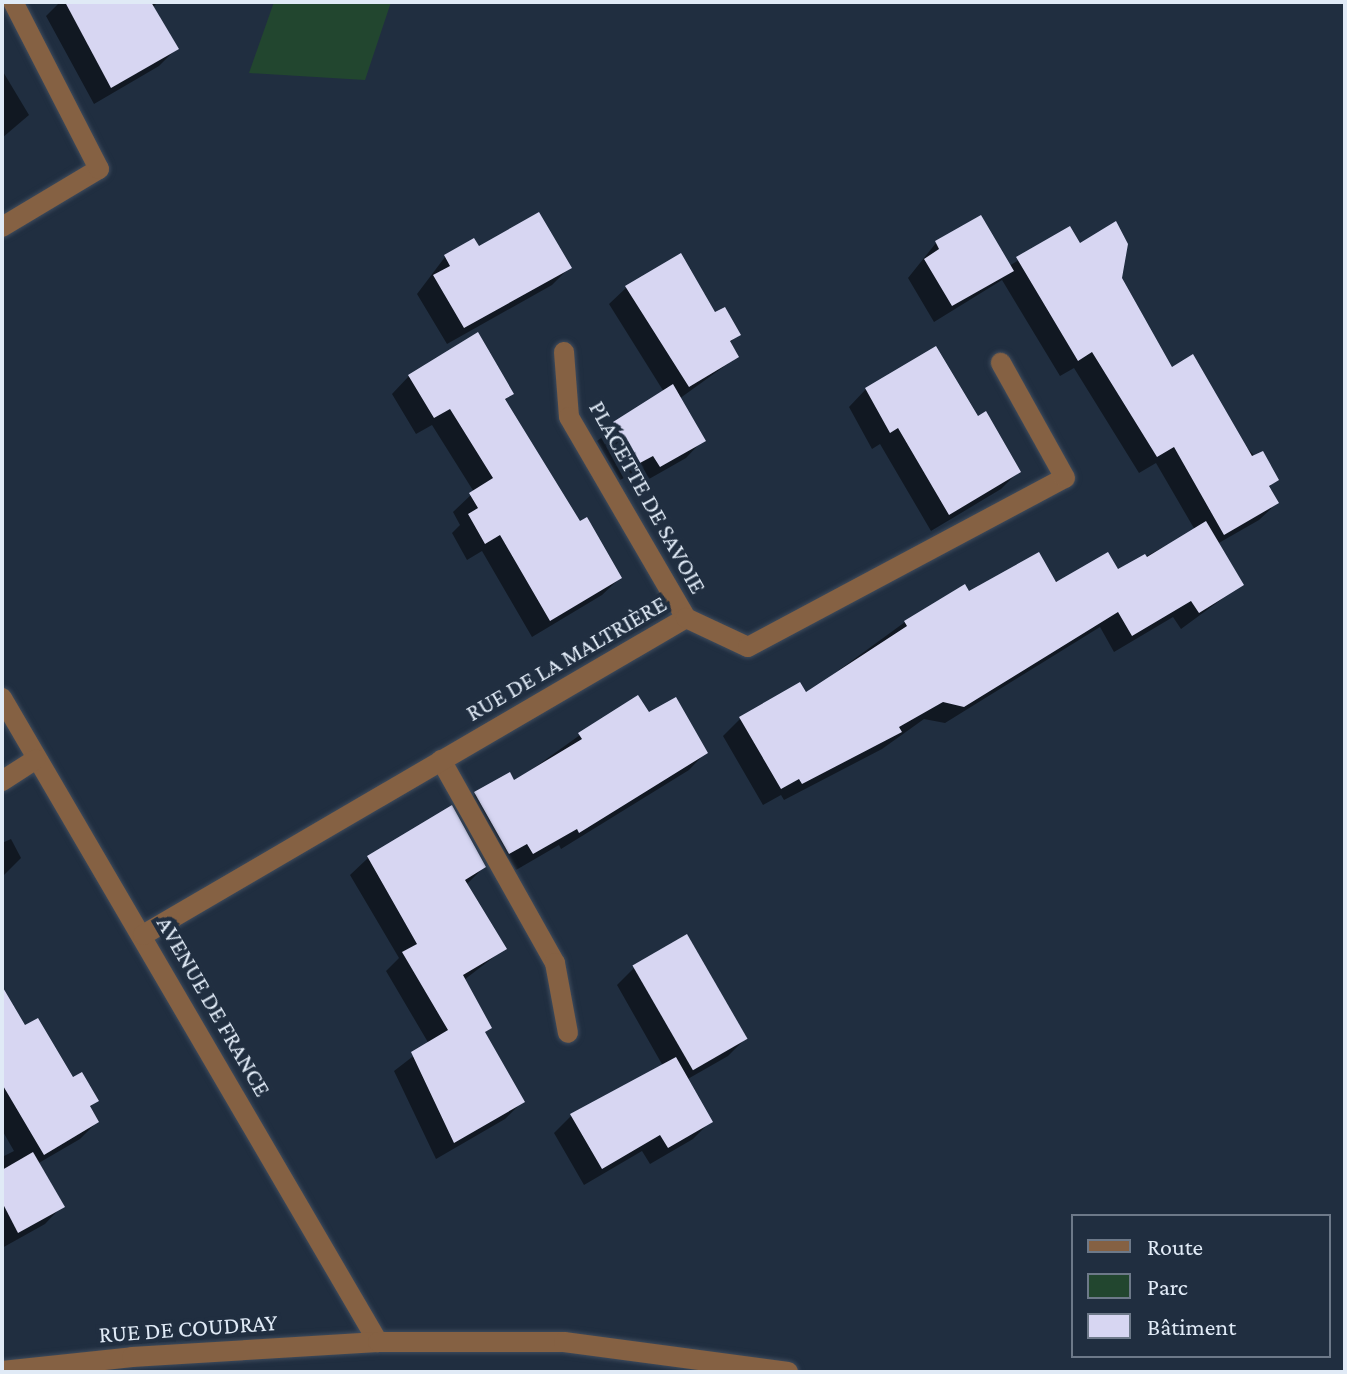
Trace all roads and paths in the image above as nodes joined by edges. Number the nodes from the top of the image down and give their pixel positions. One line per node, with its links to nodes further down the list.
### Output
1 (13, 2): 2 (street)
2 (2, 227)
3 (564, 352): 5 (street, PLACETTE DE SAVOIE)
4 (1001, 363): 5 (street, RUE DE LA MALTRIÈRE)
5 (686, 618): 8 (street, RUE DE LA MALTRIÈRE)
6 (2, 698): 7 (street, AVENUE DE FRANCE)
7 (36, 759): 9 (street); 10 (street, AVENUE DE FRANCE)
8 (441, 760): 10 (street, RUE DE LA MALTRIÈRE); 11 (street)
9 (2, 781)
10 (143, 935): 12 (street, AVENUE DE FRANCE)
11 (568, 1033)
12 (378, 1342): 13 (street, RUE DE COUDRAY); 14 (street, RUE DE COUDRAY)
13 (2, 1371)
14 (788, 1372)

